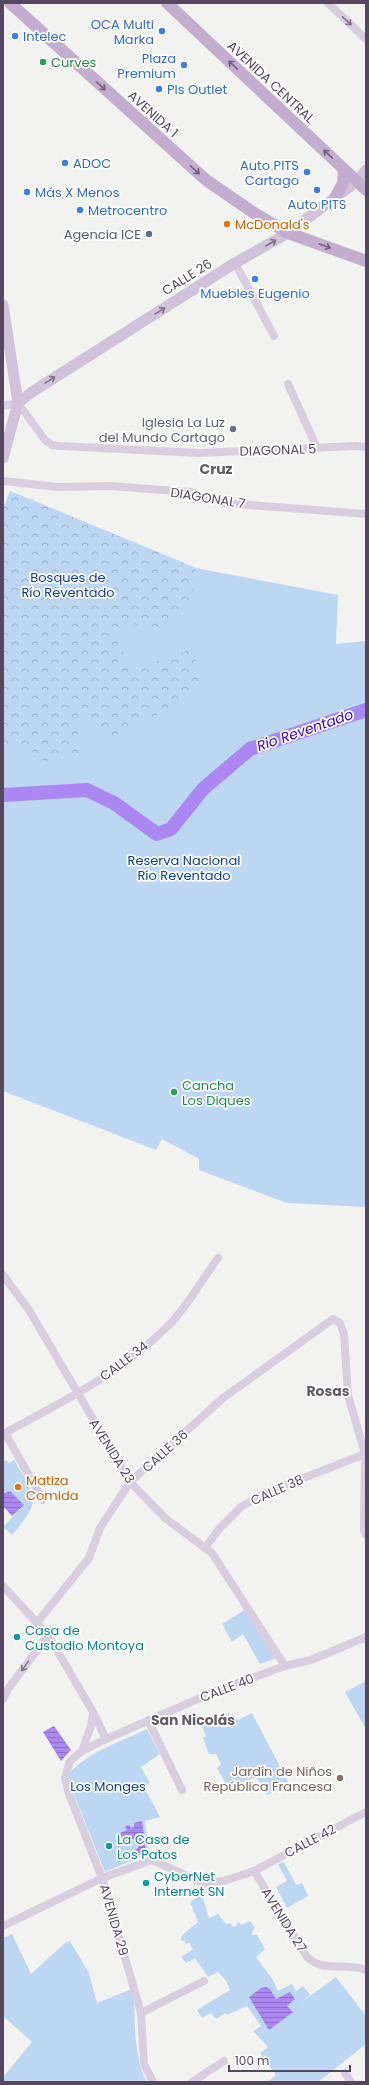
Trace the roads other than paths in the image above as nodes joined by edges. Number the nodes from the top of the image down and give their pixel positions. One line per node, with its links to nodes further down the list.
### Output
1 (10, 3): 10 (main road, AVENIDA 1, one-way to 10)
2 (167, 3): 5 (main road, AVENIDA CENTRAL, one-way to 2)
3 (328, 3): 4 (street, one-way to 4)
4 (366, 39)
5 (344, 170): 7 (main road, AVENIDA CENTRAL); 9 (main road)
6 (366, 170): 7 (main road, CALLE 26)
7 (357, 181): 8 (main road, AVENIDA CENTRAL); 9 (main road, CALLE 26)
8 (366, 190)
9 (336, 196): 10 (main road, CALLE 26)
10 (288, 233): 11 (main road, AVENIDA 1, one-way to 11); 12 (main road, CALLE 26, one-way to 10)
11 (366, 261)
12 (235, 263): 14 (street); 16 (main road, CALLE 26, one-way to 12)
13 (3, 305): 16 (main road)
14 (274, 336)
15 (288, 384): 18 (street)
16 (18, 403): 17 (street); 18 (street, DIAGONAL 5); 20 (main road)
17 (3, 406)
18 (317, 448): 19 (street, DIAGONAL 5)
19 (366, 448)
20 (3, 458)
21 (3, 481): 22 (street, DIAGONAL 7)
22 (366, 514)
23 (218, 1258): 25 (street, CALLE 34)
24 (3, 1275): 25 (street, AVENIDA 23)
25 (78, 1394): 26 (street, CALLE 34); 28 (street, AVENIDA 23)
26 (4, 1434): 29 (street)
27 (365, 1454): 28 (street, CALLE 36); 30 (street); 31 (street, CALLE 38)
28 (130, 1482): 31 (street, AVENIDA 23); 33 (street, CALLE 36)
29 (44, 1500)
30 (366, 1535)
31 (205, 1548): 36 (street, AVENIDA 23)
32 (3, 1586): 33 (street)
33 (36, 1624): 34 (street)
34 (48, 1635): 37 (street, one-way to 37); 38 (street)
35 (366, 1636): 36 (street, CALLE 40)
36 (285, 1666): 39 (street, CALLE 40)
37 (3, 1699)
38 (93, 1712): 40 (street); 41 (street)
39 (148, 1720): 40 (street, CALLE 40); 43 (street)
40 (106, 1739): 41 (street, CALLE 40)
41 (82, 1751): 42 (street, CALLE 40)
42 (70, 1761): 46 (street, AVENIDA 29)
43 (182, 1790)
44 (366, 1812): 45 (street, CALLE 42)
45 (254, 1871): 46 (street, CALLE 42); 48 (street, AVENIDA 27)
46 (102, 1878): 47 (street, CALLE 42); 50 (street, AVENIDA 29)
47 (3, 1926)
48 (366, 1970)
49 (204, 1982): 50 (street)
50 (141, 2013): 53 (street, AVENIDA 29)
51 (224, 2061): 54 (street)
52 (345, 2074): 55 (street)
53 (152, 2082)
54 (192, 2082)
55 (351, 2082)

